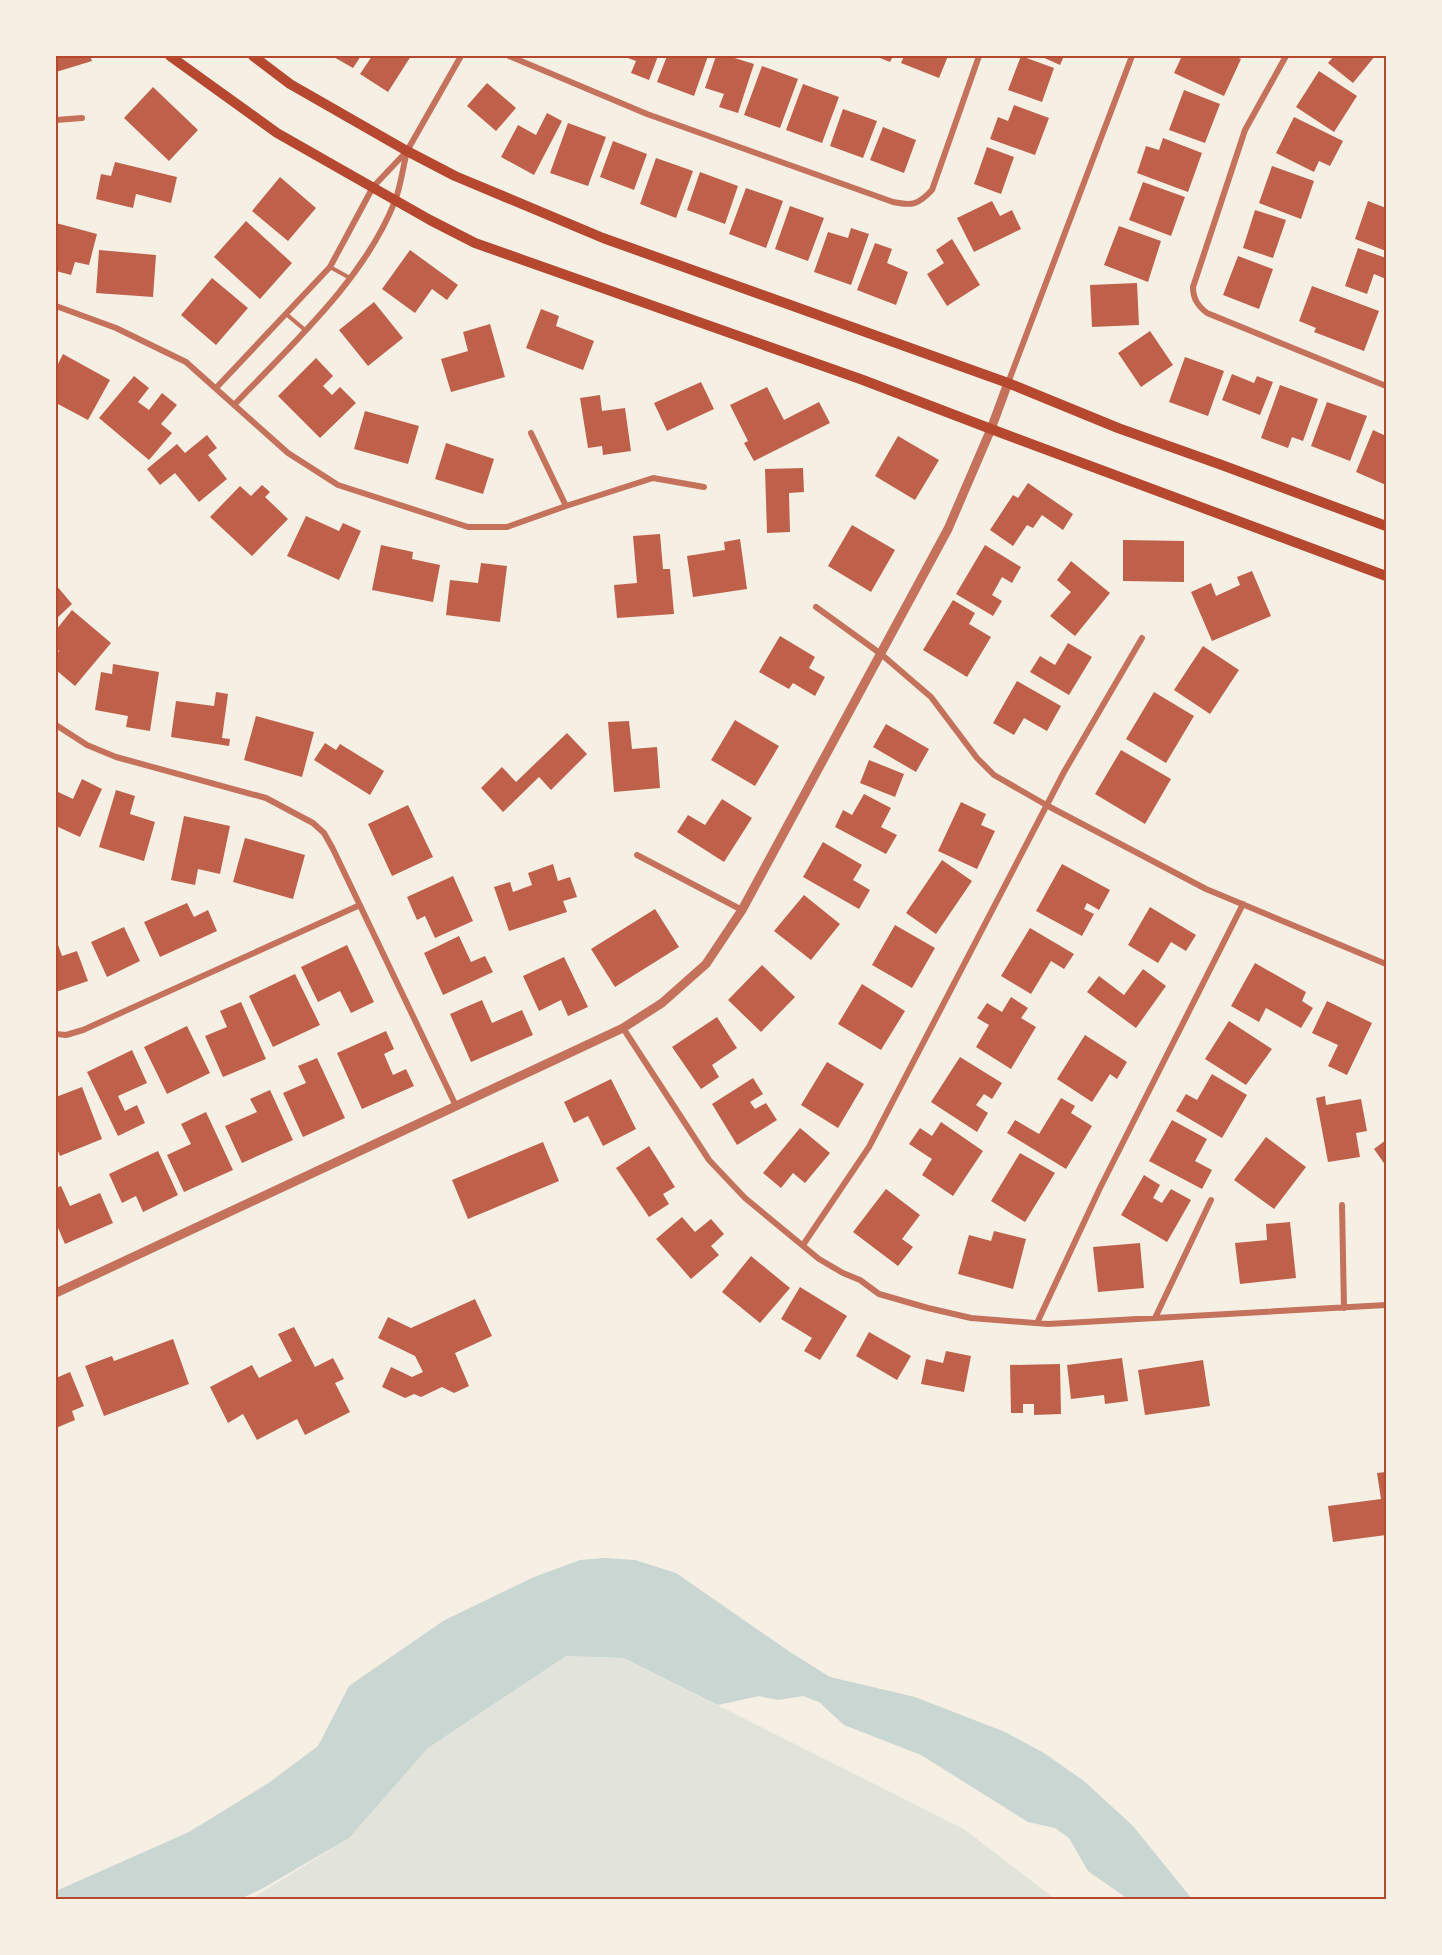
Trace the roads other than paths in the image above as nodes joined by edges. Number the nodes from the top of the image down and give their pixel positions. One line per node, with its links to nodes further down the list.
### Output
1 (170, 56): 11 (main road)
2 (253, 56): 10 (main road)
3 (460, 56): 10 (street)
4 (509, 56): 5 (street)
5 (978, 56)
6 (1132, 56): 18 (street)
7 (1286, 56): 19 (street)
8 (82, 118): 9 (street)
9 (56, 120)
10 (407, 151): 11 (street); 12 (street); 18 (main road)
11 (373, 187): 12 (main road); 13 (street)
12 (395, 200): 14 (street); 22 (main road)
13 (330, 267): 14 (lane); 16 (street)
14 (350, 278): 17 (street)
15 (56, 306): 20 (street)
16 (285, 314): 17 (lane); 20 (street)
17 (305, 330): 21 (street)
18 (1008, 383): 22 (street); 26 (main road)
19 (1386, 384)
20 (216, 388): 21 (street)
21 (234, 405): 25 (street)
22 (991, 429): 27 (main road); 30 (street)
23 (531, 433): 25 (street)
24 (704, 487): 25 (street)
25 (566, 506)
26 (1386, 526)
27 (1386, 576)
28 (816, 607): 30 (street)
29 (1142, 638): 32 (street)
30 (881, 654): 32 (street); 36 (street)
31 (56, 725): 35 (street)
32 (1048, 806): 34 (street); 43 (street)
33 (637, 855): 36 (street)
34 (1243, 904): 37 (street); 48 (street)
35 (360, 905): 39 (street); 40 (street)
36 (742, 910): 38 (street)
37 (1386, 962)
38 (623, 1028): 40 (street); 43 (street)
39 (56, 1034)
40 (456, 1106): 44 (street)
41 (1211, 1200): 47 (street)
42 (1342, 1205): 46 (street)
43 (803, 1245): 48 (street)
44 (56, 1293)
45 (1386, 1305): 46 (street)
46 (1344, 1308): 47 (street)
47 (1155, 1318): 48 (street)
48 (1037, 1323)

